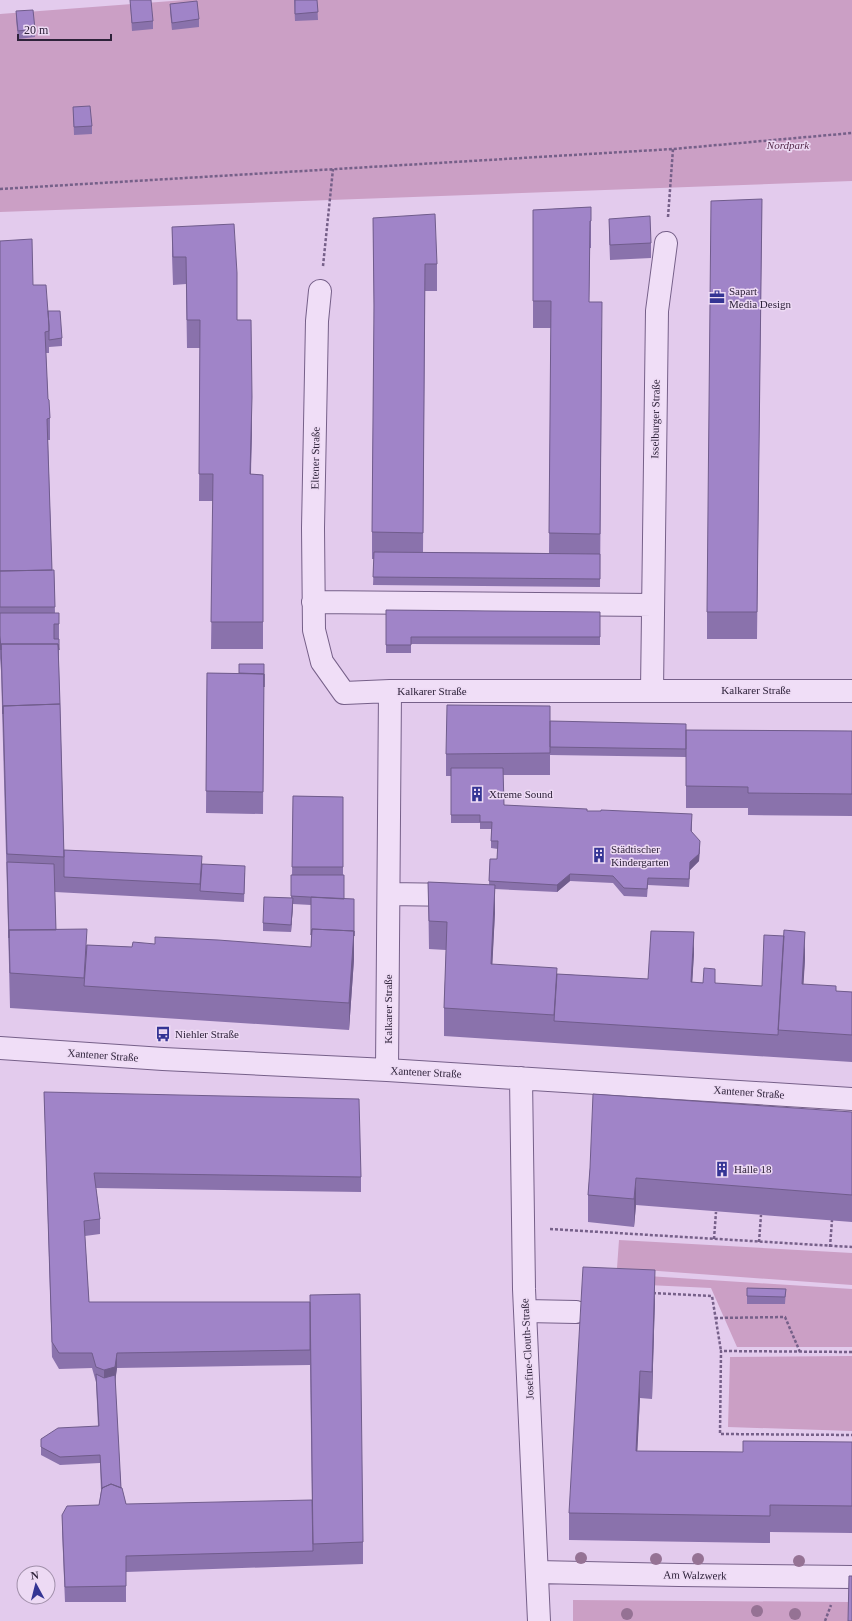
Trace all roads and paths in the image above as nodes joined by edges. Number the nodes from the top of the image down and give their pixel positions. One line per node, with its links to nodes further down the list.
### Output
1 (852, 134): 2 (path)
2 (673, 149): 3 (path); 5 (path)
3 (333, 169): 4 (path); 6 (path)
4 (0, 189)
5 (666, 243): 8 (street, Isselburger Straße)
6 (320, 291): 7 (street, Eltener Straße)
7 (313, 602): 8 (street); 10 (street, Eltener Straße)
8 (653, 605): 9 (street, Isselburger Straße)
9 (652, 690): 10 (street, Kalkarer Straße); 11 (street, Kalkarer Straße)
10 (390, 691): 12 (street, Kalkarer Straße)
11 (852, 691)
12 (389, 894): 13 (street); 15 (street, Kalkarer Straße)
13 (474, 895)
14 (0, 1048): 15 (street, Xantener Straße)
15 (387, 1070): 16 (street, Xantener Straße)
16 (521, 1078): 17 (street, Xantener Straße); 21 (street, Josefine-Clouth-Straße)
17 (852, 1099)
18 (716, 1212): 22 (path)
19 (761, 1215): 23 (path)
20 (832, 1220): 24 (path)
21 (523, 1228): 22 (path); 27 (street, Josefine-Clouth-Straße)
22 (714, 1239): 23 (path)
23 (759, 1242): 24 (path)
24 (830, 1247): 25 (path)
25 (852, 1247)
26 (646, 1293): 29 (path)
27 (526, 1311): 28 (street); 34 (street, Josefine-Clouth-Straße)
28 (576, 1312)
29 (715, 1318): 30 (path); 31 (path)
30 (721, 1351): 31 (path); 33 (path)
31 (800, 1352): 32 (path)
32 (852, 1352)
33 (852, 1435)
34 (537, 1572): 35 (street, Am Walzwerk); 36 (street, Josefine-Clouth-Straße)
35 (852, 1577)
36 (539, 1621)

